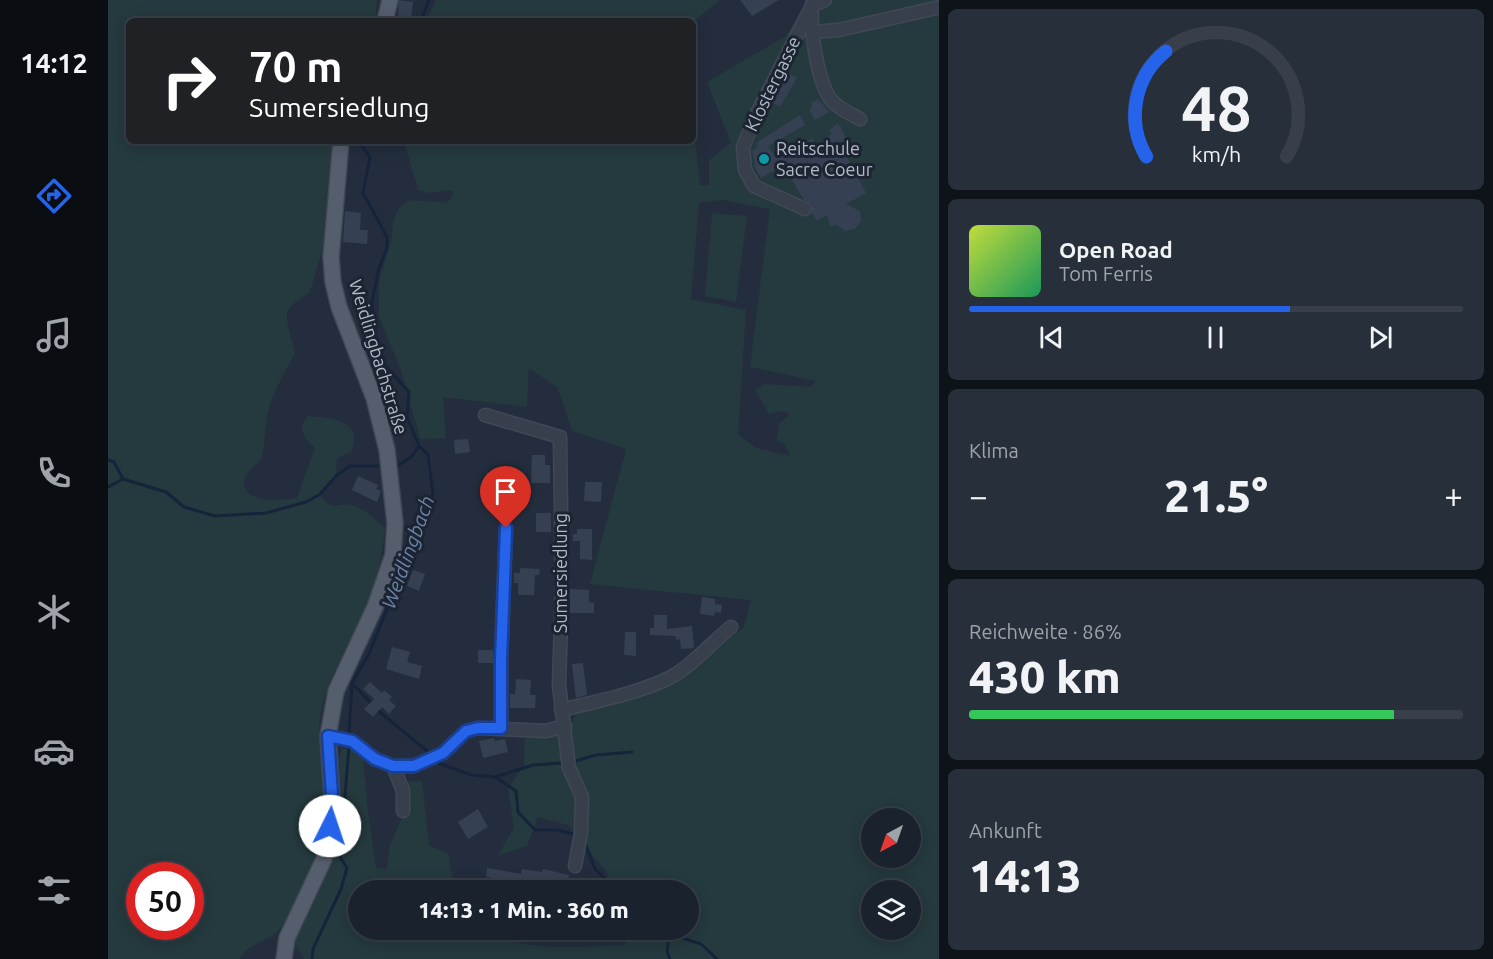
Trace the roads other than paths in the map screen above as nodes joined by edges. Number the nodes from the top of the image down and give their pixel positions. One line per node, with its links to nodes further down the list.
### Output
1 (390, 0): 5 (main road)
2 (825, 0): 3 (street)
3 (814, 2): 6 (street); 9 (street, Klostergasse)
4 (939, 7): 6 (street)
5 (386, 18)
6 (812, 32): 7 (street)
7 (860, 119)
8 (341, 144): 16 (main road, Weidlingbachstraße)
9 (805, 209)
10 (485, 415): 13 (street, Sumersiedlung)
11 (506, 528): 15 (street)
12 (730, 627): 13 (street)
13 (561, 710): 14 (street, Sumersiedlung)
14 (565, 726): 15 (street); 19 (street, Sumersiedlung)
15 (501, 728): 17 (street)
16 (328, 736): 17 (street); 20 (main road, Weidlingbachstraße)
17 (393, 766): 18 (street)
18 (403, 812)
19 (575, 866)
20 (284, 959)

